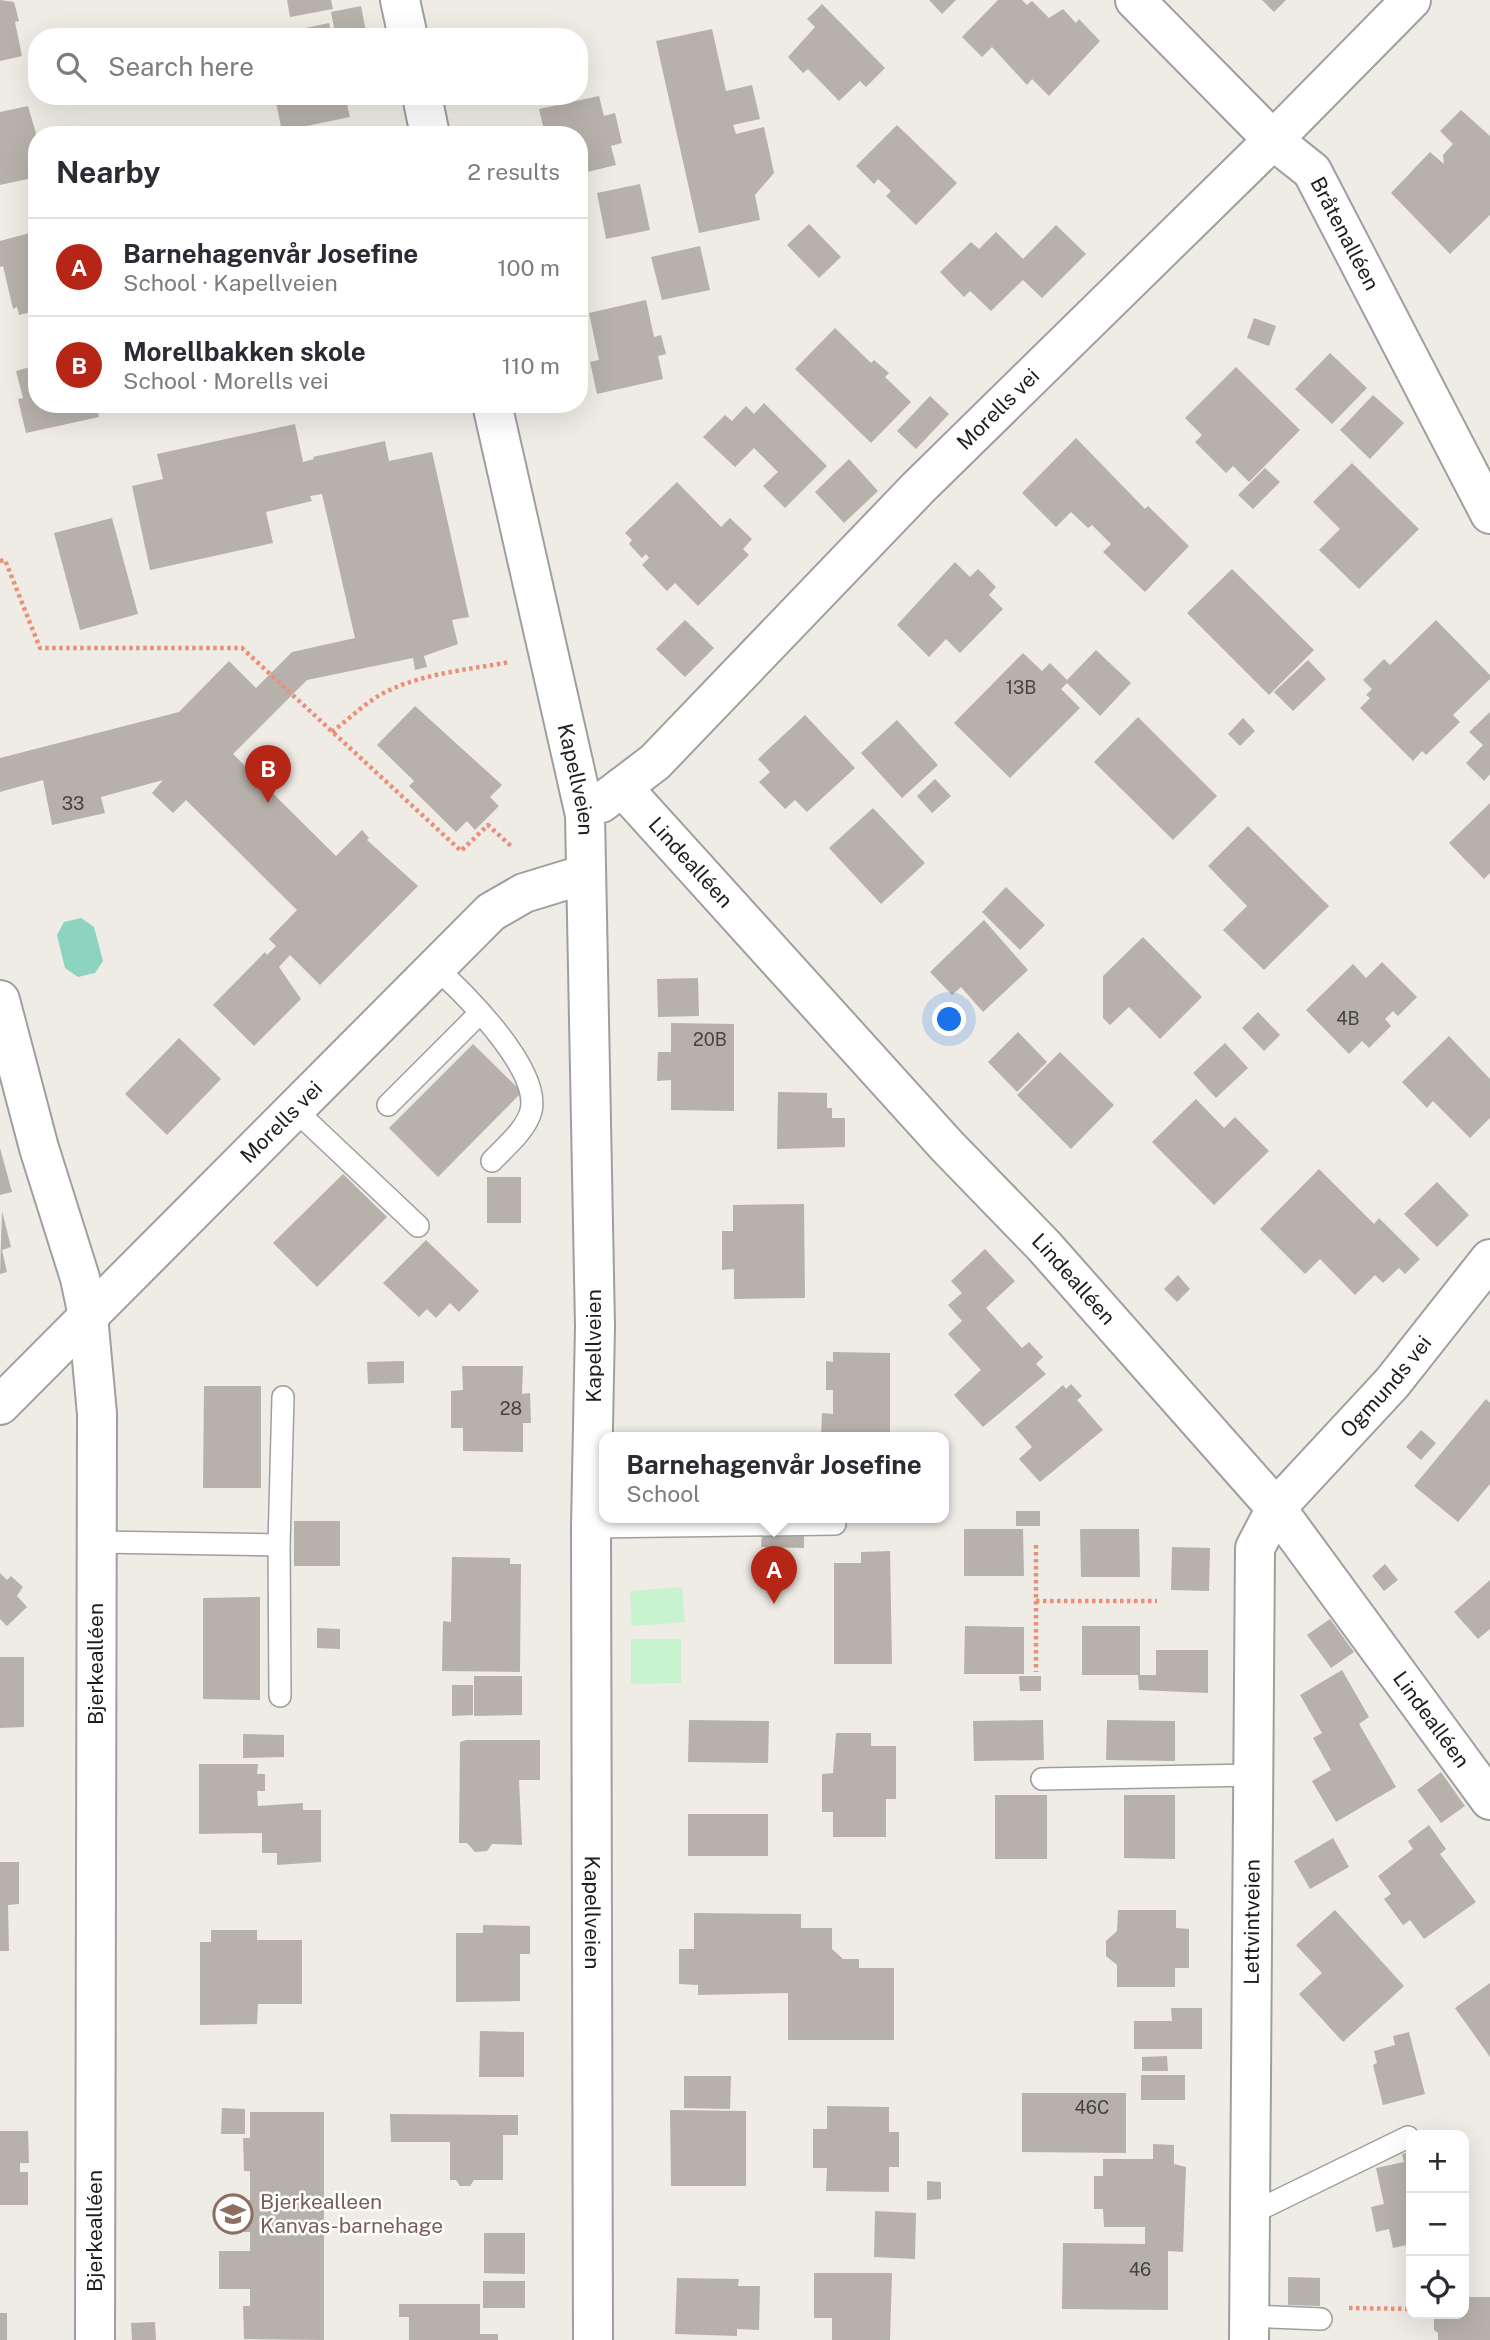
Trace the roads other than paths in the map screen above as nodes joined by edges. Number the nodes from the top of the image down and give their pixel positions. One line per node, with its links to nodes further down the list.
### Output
1 (400, 0): 4 (street)
2 (1135, 0): 7 (street, Bråtenalléen)
3 (1411, 0): 7 (street, Morells vei)
4 (406, 28)
5 (424, 105): 6 (street)
6 (428, 126)
7 (1273, 140): 9 (street, Bråtenalléen); 10 (street, Morells vei)
8 (494, 413): 11 (street, Kapellveien)
9 (1490, 514)
10 (622, 787): 11 (street, Morells vei); 24 (street, Lindealléen)
11 (586, 815): 12 (street, Kapellveien)
12 (586, 874): 13 (street, Morells vei); 26 (street, Kapellveien)
13 (435, 967): 15 (lane); 17 (street, Morells vei)
14 (0, 1000): 21 (street, Bjerkealléen)
15 (480, 1013): 16 (lane); 18 (lane)
16 (388, 1105)
17 (294, 1109): 19 (lane); 21 (street, Morells vei)
18 (492, 1161)
19 (418, 1226)
20 (1490, 1259): 24 (street, Ogmunds vei)
21 (88, 1316): 23 (street, Morells vei); 27 (street, Bjerkealléen)
22 (283, 1397): 28 (lane)
23 (0, 1405)
24 (1276, 1508): 30 (street, Lettvintveien); 32 (street, Lindealléen)
25 (835, 1524): 26 (lane)
26 (591, 1527): 38 (street, Kapellveien)
27 (97, 1542): 28 (lane); 37 (street, Bjerkealléen)
28 (279, 1545): 29 (lane)
29 (280, 1696)
30 (1252, 1775): 31 (lane); 34 (street, Lettvintveien)
31 (1042, 1779)
32 (1490, 1800)
33 (1406, 2138): 34 (lane)
34 (1250, 2214): 36 (street, Lettvintveien)
35 (1321, 2319): 36 (lane)
36 (1249, 2328)
37 (95, 2340)
38 (593, 2340)

